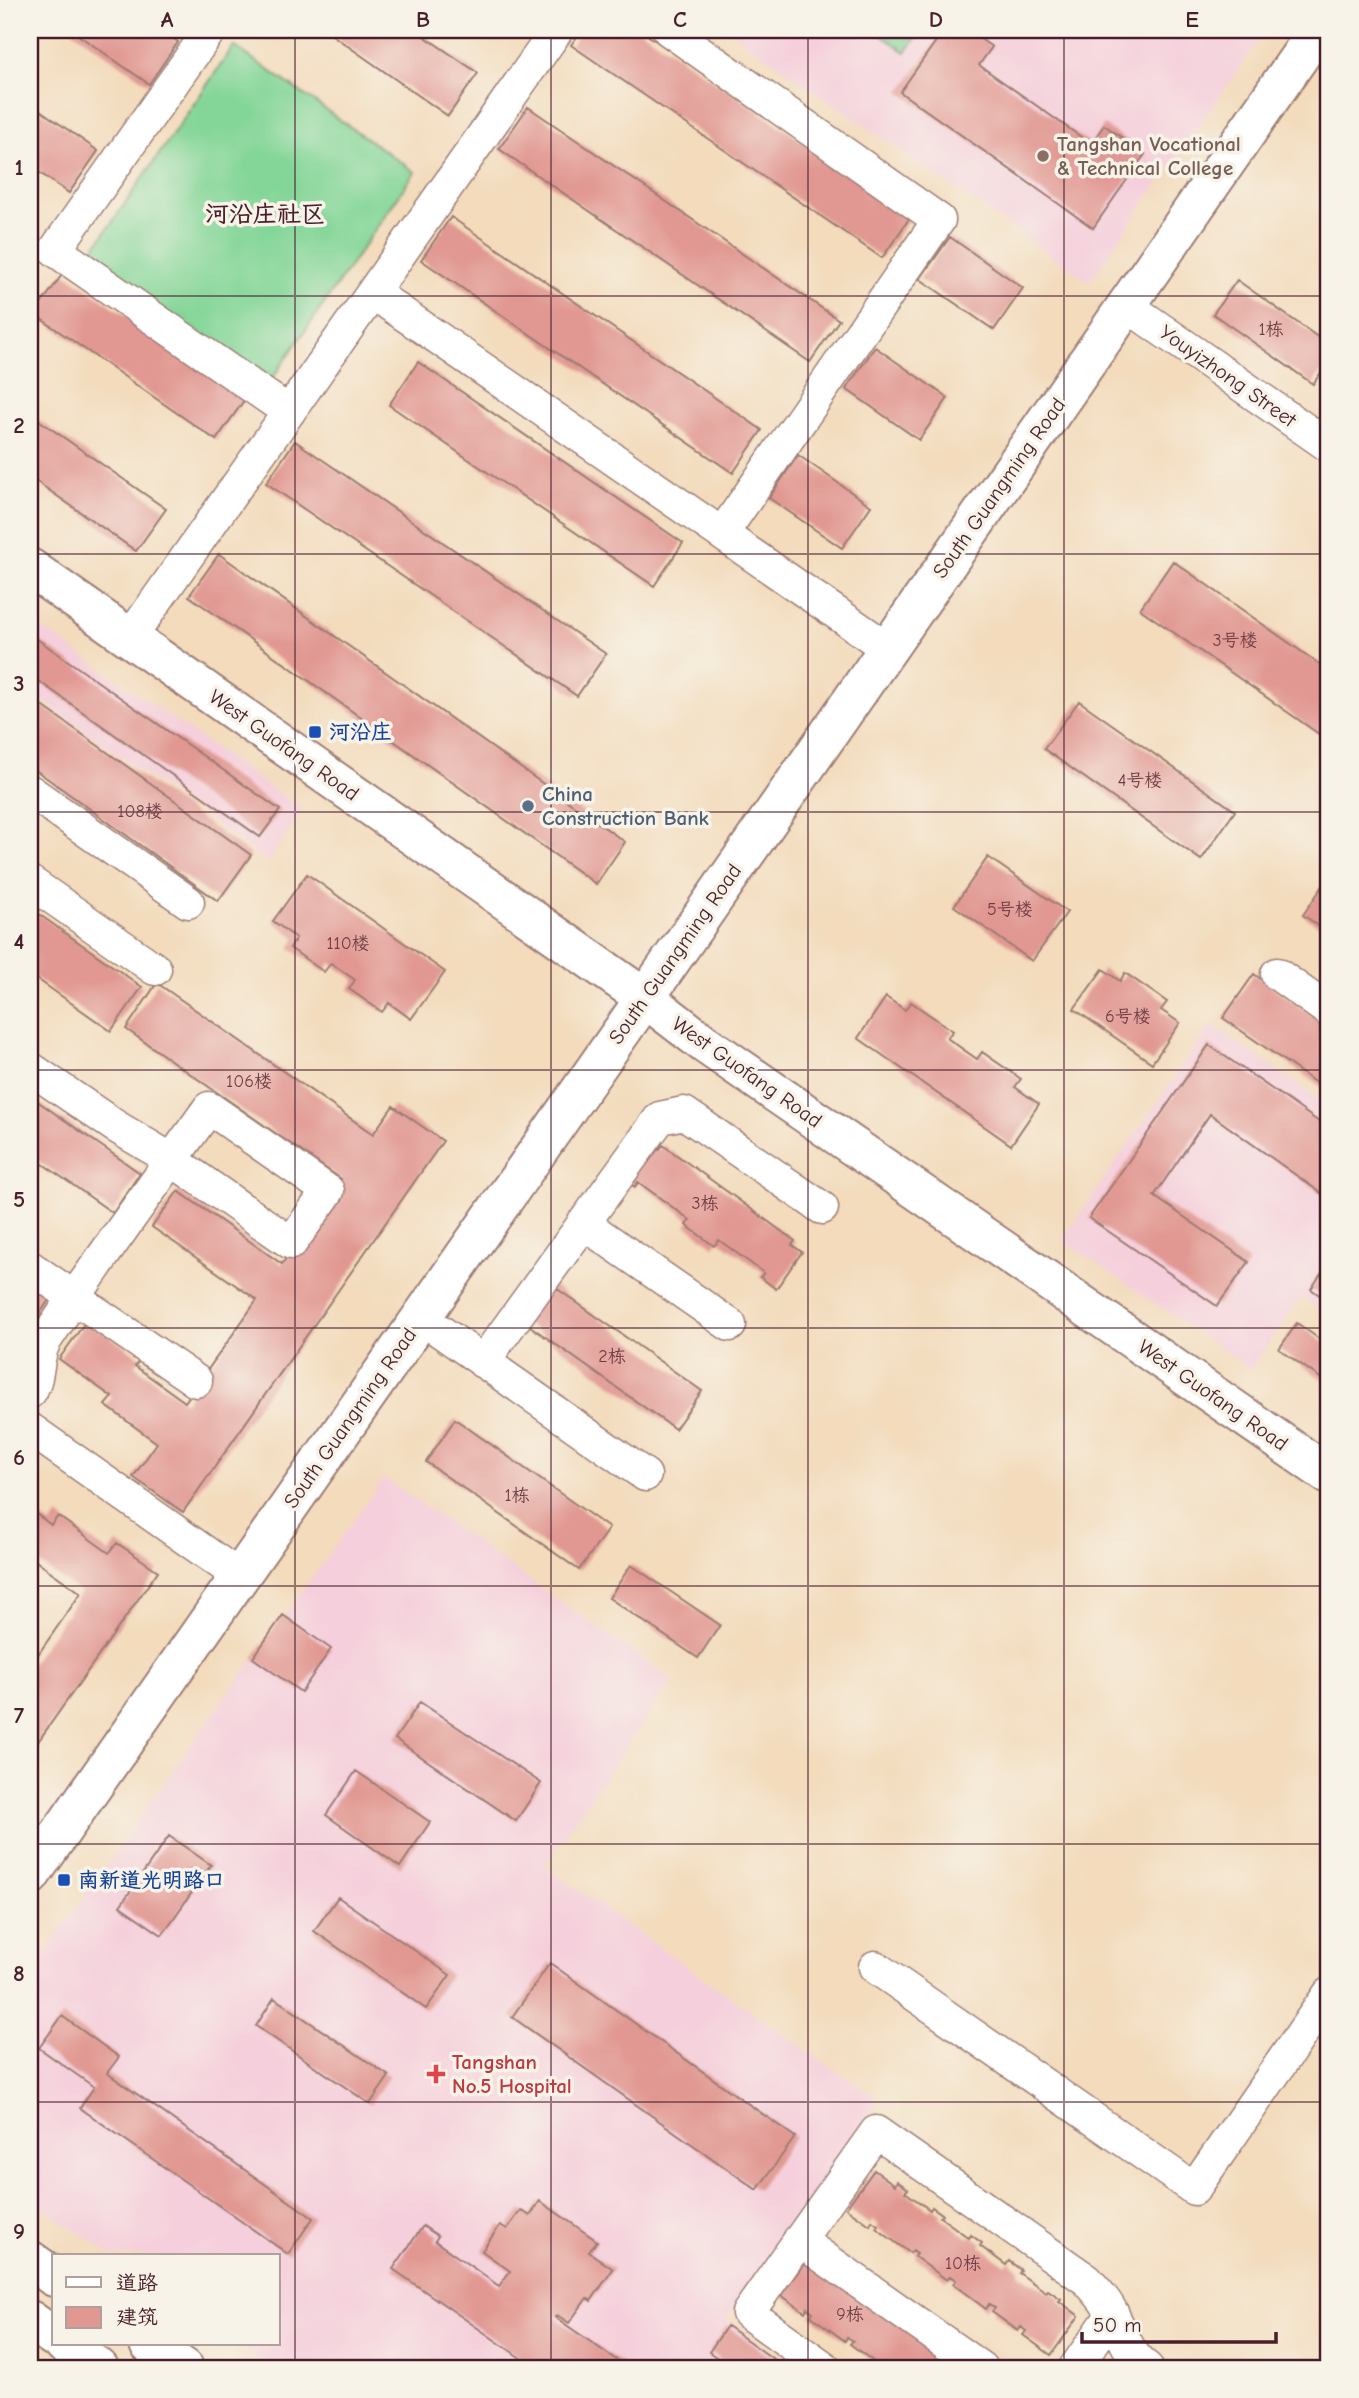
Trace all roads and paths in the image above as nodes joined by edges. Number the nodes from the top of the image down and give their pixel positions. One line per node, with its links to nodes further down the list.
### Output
1 (210, 30): 7 (street)
2 (558, 30): 5 (street)
3 (669, 30): 9 (street)
4 (1318, 30): 6 (main road, South Guangming Road)
5 (373, 293): 7 (street); 9 (street)
6 (1126, 305): 8 (street, Youyizhong Street); 12 (main road, South Guangming Road)
7 (289, 412): 11 (street)
8 (1329, 446)
9 (722, 534): 12 (street)
10 (30, 568): 11 (main road, West Guofang Road)
11 (130, 638): 18 (main road, West Guofang Road)
12 (887, 648): 18 (main road, South Guangming Road)
13 (30, 791): 15 (street)
14 (30, 883): 16 (street)
15 (188, 902)
16 (155, 970)
17 (1276, 974): 19 (street)
18 (645, 998): 26 (main road, South Guangming Road); 33 (main road, West Guofang Road)
19 (1329, 1011)
20 (30, 1068): 21 (street)
21 (172, 1160): 21 (street); 25 (street)
22 (822, 1208): 23 (street)
23 (583, 1223): 27 (street); 28 (street)
24 (30, 1267): 25 (street)
25 (75, 1298): 29 (street); 30 (street)
26 (420, 1317): 28 (street); 34 (main road, South Guangming Road)
27 (730, 1325)
28 (483, 1362): 32 (street)
29 (196, 1381)
30 (30, 1392)
31 (30, 1429): 34 (street)
32 (645, 1475)
33 (1329, 1475)
34 (239, 1576): 35 (main road, South Guangming Road)
35 (30, 1876)
36 (875, 1967): 37 (street)
37 (1329, 1994)
38 (799, 2240): 41 (street); 48 (street); 49 (street)
39 (30, 2260): 40 (main road)
40 (52, 2276)
41 (1113, 2314): 50 (street); 51 (street)
42 (30, 2320): 43 (main road)
43 (52, 2336)
44 (67, 2346): 46 (main road)
45 (152, 2346): 47 (main road)
46 (99, 2368)
47 (184, 2368)
48 (825, 2368)
49 (981, 2368)
50 (1075, 2368)
51 (1147, 2368)

